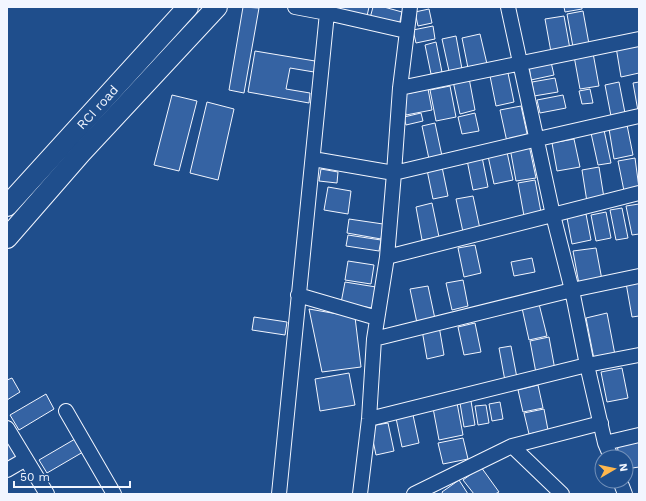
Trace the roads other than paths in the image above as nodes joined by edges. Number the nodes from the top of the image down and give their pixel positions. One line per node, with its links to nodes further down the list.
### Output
1 (188, 7): 16 (street, RCI road)
2 (217, 7): 18 (street)
3 (295, 7): 6 (street)
4 (410, 7): 7 (street)
5 (508, 7): 9 (street)
6 (328, 10): 7 (street); 13 (street)
7 (406, 31): 10 (street)
8 (639, 39): 9 (street)
9 (520, 64): 10 (street); 12 (street)
10 (400, 88): 14 (street)
11 (639, 116): 12 (street)
12 (538, 139): 14 (street); 17 (street)
13 (313, 159): 14 (street); 22 (street)
14 (394, 173): 19 (street)
15 (639, 193): 17 (street)
16 (7, 206)
17 (553, 215): 19 (street); 21 (street)
18 (7, 238)
19 (387, 256): 23 (street)
20 (639, 276): 21 (street)
21 (572, 290): 24 (street); 26 (street)
22 (298, 294): 23 (street); 39 (street)
23 (377, 318): 24 (street)
24 (374, 339): 28 (street)
25 (639, 355): 26 (street)
26 (587, 365): 28 (street); 29 (street)
27 (66, 411): 38 (street)
28 (369, 420): 40 (street)
29 (601, 423): 32 (street); 33 (street)
30 (7, 428): 35 (street)
31 (639, 435): 32 (street)
32 (605, 443): 34 (street)
33 (512, 446): 41 (street); 42 (street)
34 (608, 449)
35 (26, 459): 36 (street); 37 (street)
36 (7, 470)
37 (47, 494)
38 (114, 494)
39 (279, 494)
40 (360, 494)
41 (414, 494)
42 (562, 494)

